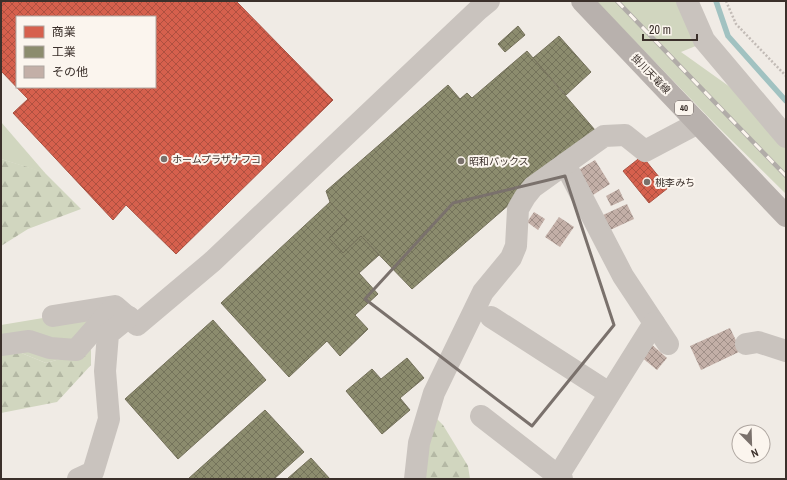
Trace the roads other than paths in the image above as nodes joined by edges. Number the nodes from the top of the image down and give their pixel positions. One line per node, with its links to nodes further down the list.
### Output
1 (489, 1): 8 (street)
2 (582, 1): 4 (main road, 掛川天竜線 / 40)
3 (687, 1): 5 (street)
4 (698, 123): 6 (street); 7 (main road, 掛川天竜線 / 40)
5 (783, 128)
6 (565, 164): 11 (street); 20 (street)
7 (786, 216)
8 (122, 312): 9 (street); 14 (street); 19 (street)
9 (53, 316)
10 (491, 317): 16 (street)
11 (654, 323): 12 (street); 16 (street)
12 (668, 344)
13 (746, 344): 15 (street)
14 (1, 345)
15 (786, 351)
16 (609, 393): 18 (street)
17 (481, 416): 18 (street)
18 (560, 477)
19 (78, 479)
20 (415, 479)

